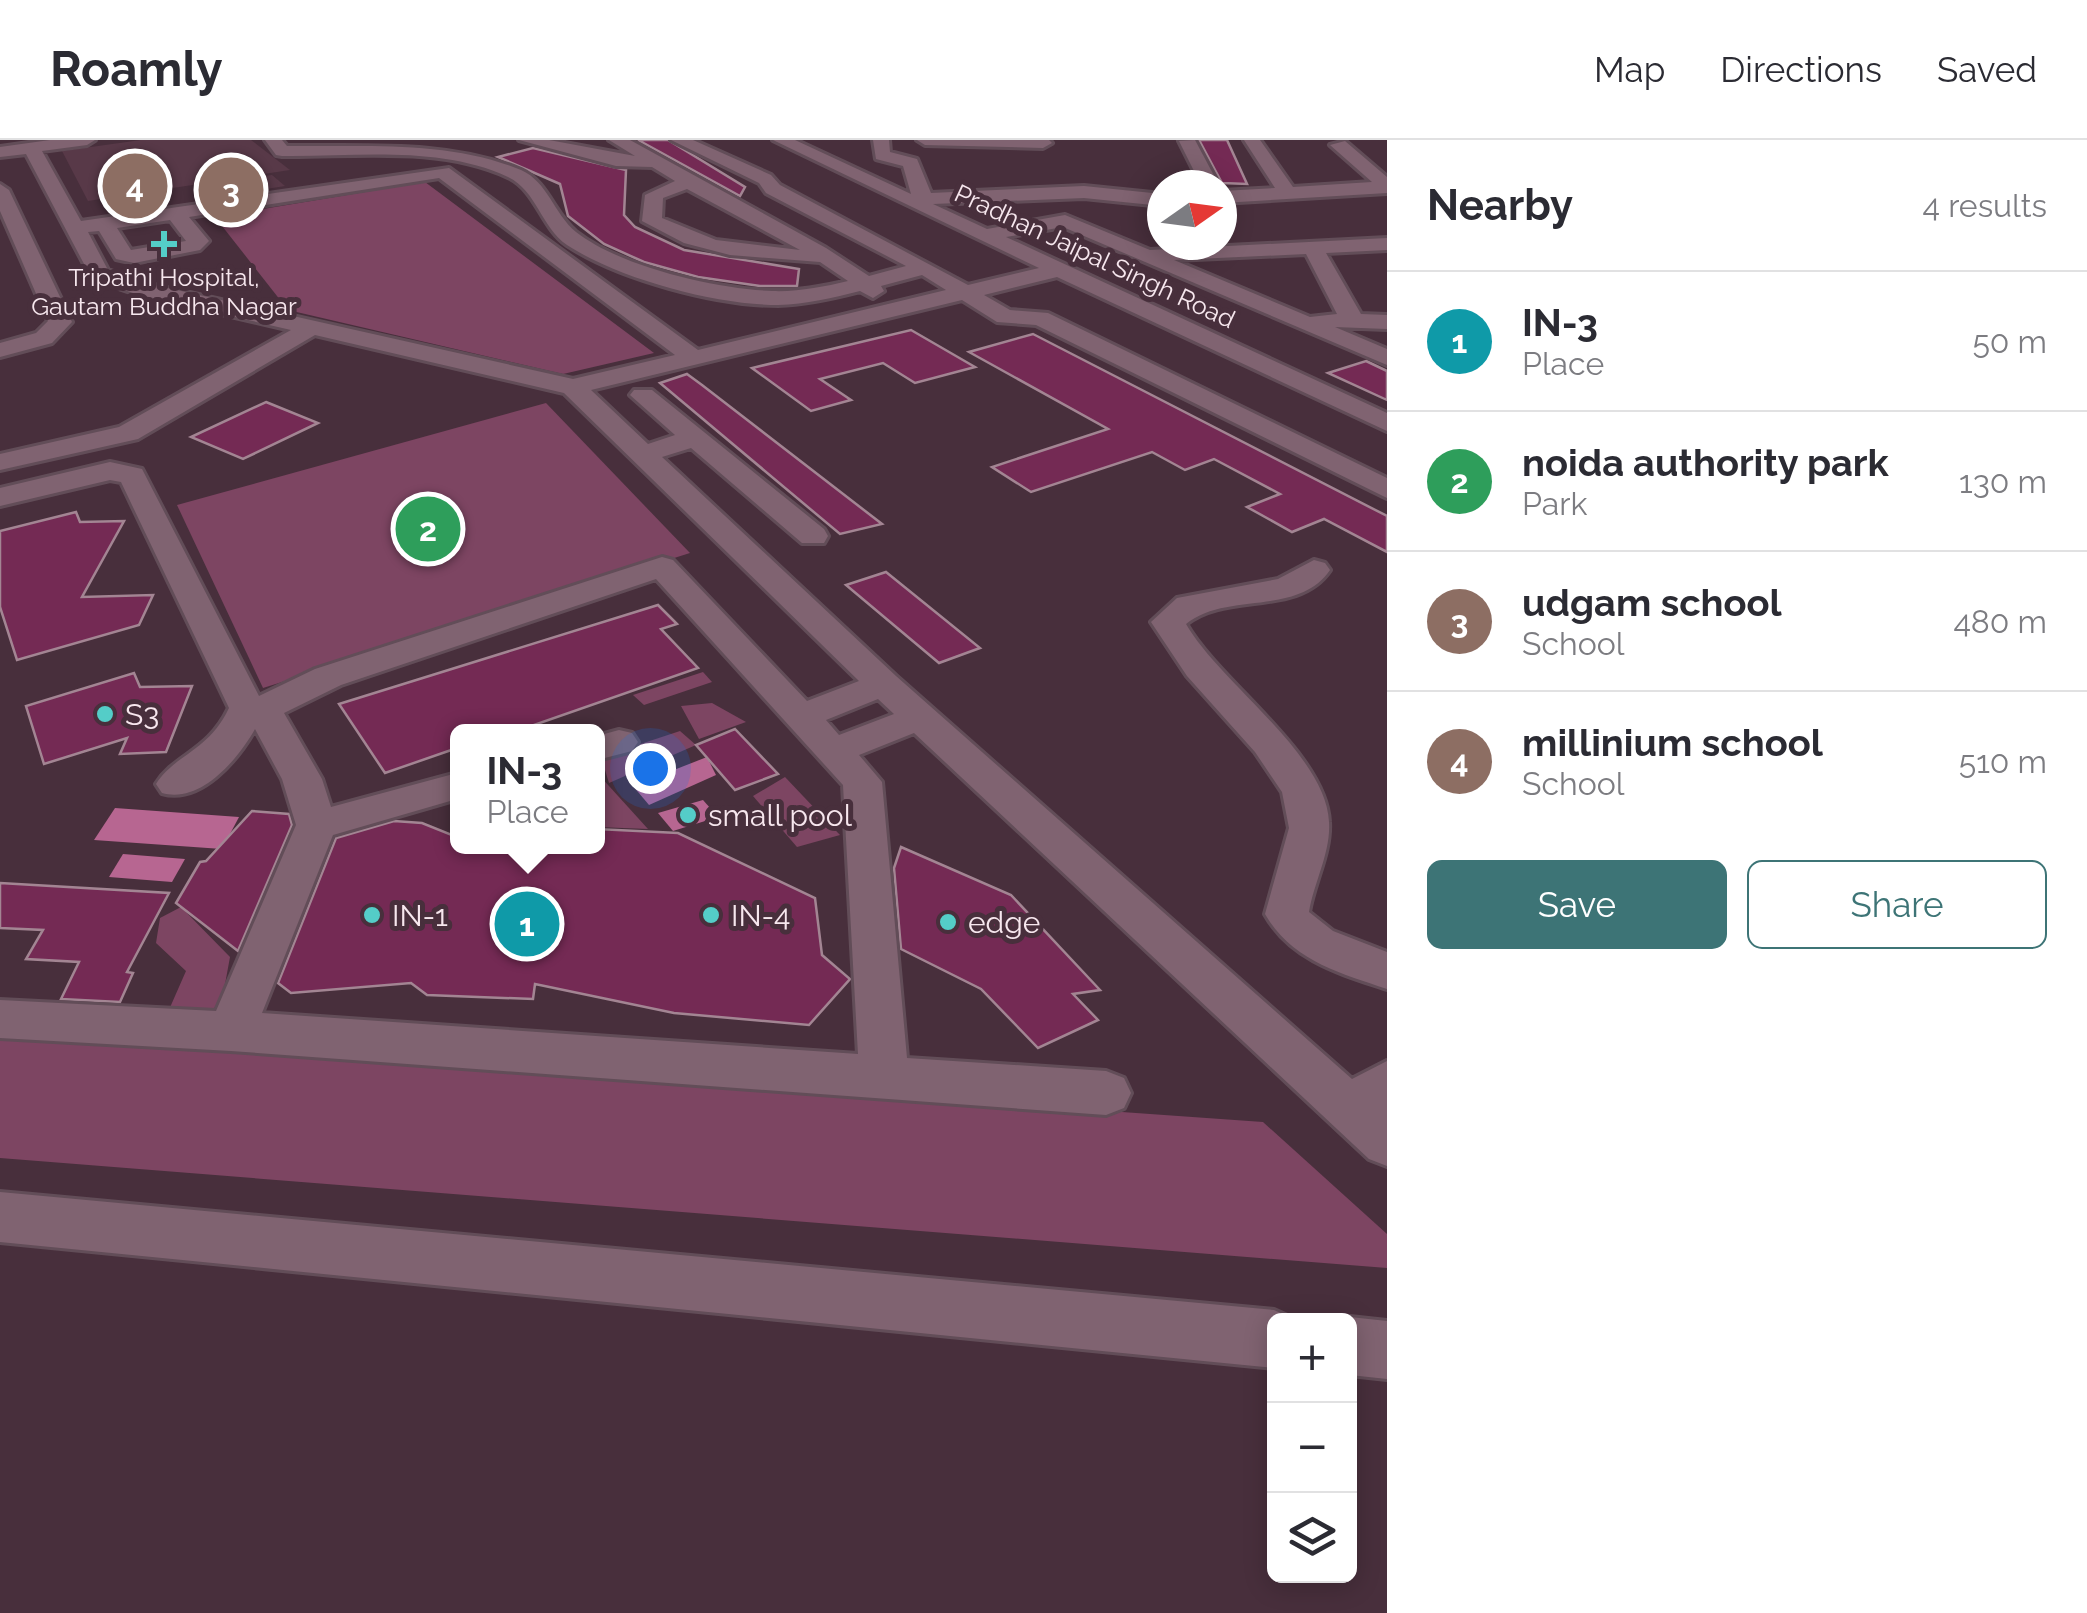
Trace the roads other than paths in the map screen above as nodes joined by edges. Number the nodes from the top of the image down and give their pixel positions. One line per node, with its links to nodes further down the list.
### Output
1 (86, 140): 13 (street)
2 (274, 140): 15 (street)
3 (527, 140): 16 (street)
4 (616, 140): 16 (street)
5 (679, 140): 17 (street)
6 (781, 140): 27 (street, Pradhan Jaipal Singh Road)
7 (880, 140): 27 (street)
8 (925, 140): 11 (street)
9 (1252, 140): 23 (street)
10 (1187, 142): 18 (street)
11 (1042, 143)
12 (1339, 145): 22 (street)
13 (16, 150): 29 (street)
14 (339, 150): 15 (street); 20 (street); 41 (street)
15 (315, 151): 21 (street)
16 (662, 162): 19 (street)
17 (741, 168): 19 (street); 38 (street)
18 (1202, 170)
19 (686, 180): 36 (street); 36 (street)
20 (379, 182): 21 (street); 49 (street)
21 (355, 186): 28 (street)
22 (1387, 186): 23 (street)
23 (1288, 194): 24 (street)
24 (1237, 196)
25 (1, 197): 30 (street)
26 (1147, 198): 27 (street)
27 (916, 199): 31 (street, Pradhan Jaipal Singh Road)
28 (176, 213): 29 (street); 29 (street)
29 (91, 226): 40 (street)
30 (9, 232): 40 (street)
31 (985, 235): 35 (street); 39 (street, Pradhan Jaipal Singh Road)
32 (1387, 244): 34 (street)
33 (1237, 248): 34 (street)
34 (1313, 248): 45 (street)
35 (1147, 254)
36 (824, 258): 41 (street)
37 (1161, 260): 44 (street)
38 (925, 268): 41 (street); 42 (street)
39 (1059, 270): 42 (street); 53 (street, Pradhan Jaipal Singh Road)
40 (56, 271): 47 (street); 48 (street)
41 (864, 282): 43 (street)
42 (964, 293): 43 (street); 57 (street)
43 (888, 311): 49 (street)
44 (1294, 319): 45 (street); 50 (street)
45 (1353, 321): 46 (street)
46 (1387, 322)
47 (311, 328): 51 (street); 56 (street)
48 (0, 350)
49 (694, 358): 51 (street)
50 (1387, 358)
51 (573, 387): 55 (street)
52 (643, 395): 54 (street)
53 (1387, 423)
54 (695, 438): 55 (street); 59 (street)
55 (644, 454): 61 (street)
56 (0, 462)
57 (1387, 489)
58 (0, 497): 62 (street)
59 (814, 536)
60 (1314, 570): 69 (street)
61 (883, 684): 63 (street); 64 (street)
62 (255, 708): 63 (street); 66 (street); 68 (street)
63 (802, 716): 65 (street)
64 (920, 717): 65 (street); 74 (street)
65 (833, 751): 72 (street)
66 (176, 784)
67 (450, 788): 68 (street)
68 (316, 825): 71 (street)
69 (1387, 971)
70 (0, 1020): 71 (street)
71 (231, 1031): 72 (street)
72 (884, 1078): 73 (street)
73 (1106, 1093)
74 (1368, 1095): 75 (street)
75 (1387, 1143)
76 (0, 1218): 77 (street)
77 (1267, 1338)
78 (1357, 1347): 79 (street)
79 (1387, 1350)

